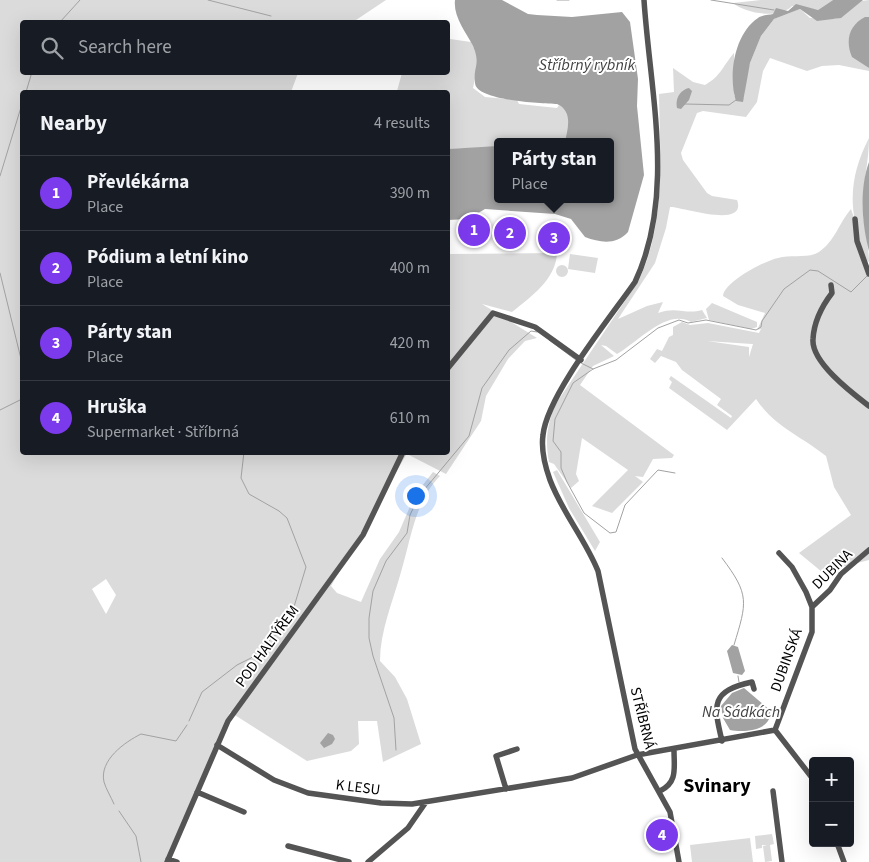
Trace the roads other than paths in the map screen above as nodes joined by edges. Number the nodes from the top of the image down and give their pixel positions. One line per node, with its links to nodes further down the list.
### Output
1 (644, 0): 5 (street, STŘÍBRNÁ)
2 (854, 219): 3 (street)
3 (869, 274)
4 (831, 284): 7 (street)
5 (581, 360): 6 (street); 18 (street, STŘÍBRNÁ)
6 (450, 366)
7 (869, 406)
8 (402, 455): 15 (street, POD HALTÝŘEM)
9 (869, 550): 11 (street, DUBINA)
10 (779, 553): 11 (street)
11 (812, 606): 13 (street, DUBINSKÁ)
12 (754, 689): 14 (street)
13 (775, 730): 14 (street); 19 (street)
14 (722, 740): 17 (street)
15 (217, 745): 23 (street, POD HALTÝŘEM); 24 (street, K LESU)
16 (517, 749): 20 (street)
17 (674, 750): 18 (street); 21 (street, STŘÍBRNÁ)
18 (637, 756): 20 (street, K LESU); 21 (street, STŘÍBRNÁ)
19 (809, 774)
20 (506, 789): 24 (street, K LESU)
21 (660, 791): 32 (street, STŘÍBRNÁ)
22 (773, 791): 33 (street)
23 (197, 792): 25 (street); 28 (street, POD HALTÝŘEM)
24 (426, 802): 31 (street)
25 (244, 812)
26 (288, 846): 30 (street)
27 (838, 847): 34 (street)
28 (168, 860): 29 (street)
29 (177, 862)
30 (349, 862)
31 (368, 862)
32 (679, 862)
33 (782, 862)
34 (844, 862)

